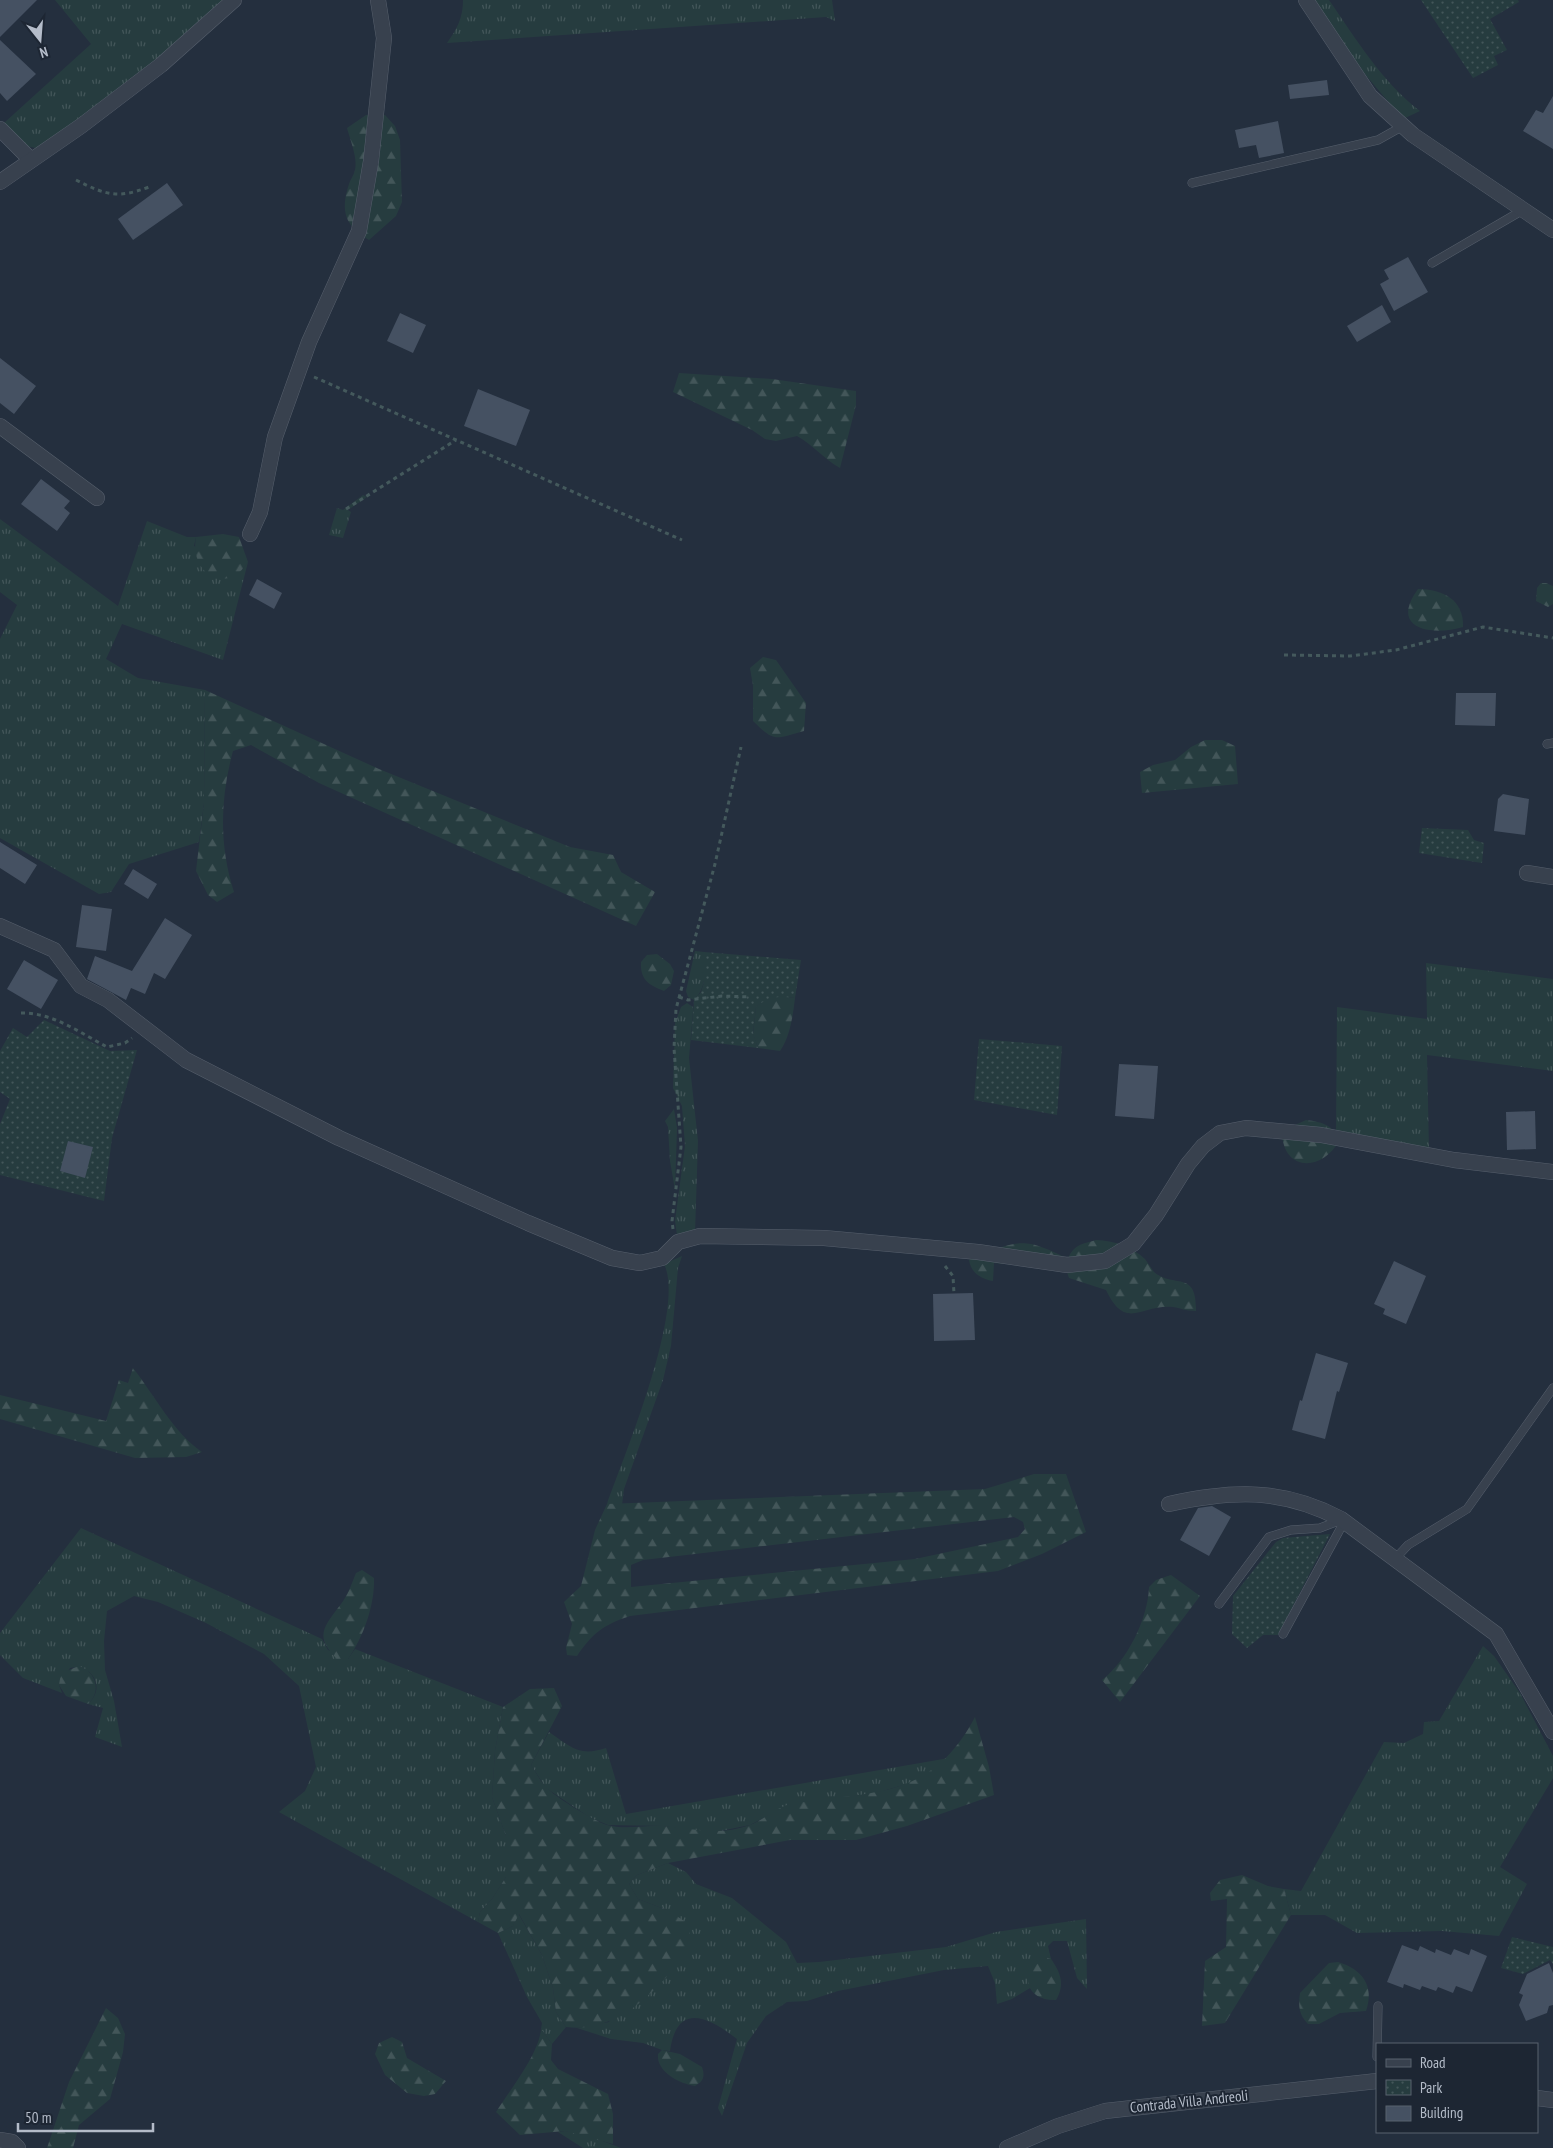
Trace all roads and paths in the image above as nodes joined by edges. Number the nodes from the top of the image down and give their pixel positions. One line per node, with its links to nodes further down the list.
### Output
1 (234, 0): 6 (street)
2 (378, 0): 14 (street)
3 (1306, 0): 4 (street)
4 (1403, 126): 9 (lane); 11 (street)
5 (0, 129): 6 (street)
6 (30, 159): 8 (street)
7 (76, 180): 10 (path)
8 (0, 182)
9 (1192, 183)
10 (149, 187)
11 (1523, 210): 12 (street); 13 (lane)
12 (1553, 230)
13 (1432, 264)
14 (302, 367): 16 (path); 19 (street)
15 (0, 426): 17 (street)
16 (456, 440): 18 (path); 20 (path)
17 (96, 498)
18 (346, 509)
19 (250, 534)
20 (682, 540)
21 (1553, 638): 22 (path)
22 (1284, 655)
23 (740, 747): 27 (path)
24 (1527, 874): 25 (street)
25 (1553, 877)
26 (0, 926): 30 (street)
27 (679, 997): 28 (path); 32 (path)
28 (750, 997)
29 (21, 1013): 30 (path)
30 (141, 1026): 32 (street)
31 (1553, 1172): 32 (street)
32 (676, 1244)
33 (942, 1264): 34 (path)
34 (954, 1294)
35 (1553, 1388): 38 (lane)
36 (1169, 1504): 37 (street)
37 (1343, 1521): 38 (street); 39 (lane); 40 (lane)
38 (1395, 1559): 41 (street)
39 (1219, 1604)
40 (1283, 1634)
41 (1553, 1732)
42 (1378, 2006): 43 (lane)
43 (1377, 2043)
44 (1376, 2081): 49 (street, Contrada Villa Andreoli)
45 (1538, 2098): 46 (street)
46 (1553, 2100)
47 (0, 2140): 48 (street)
48 (18, 2148)
49 (1008, 2148)

